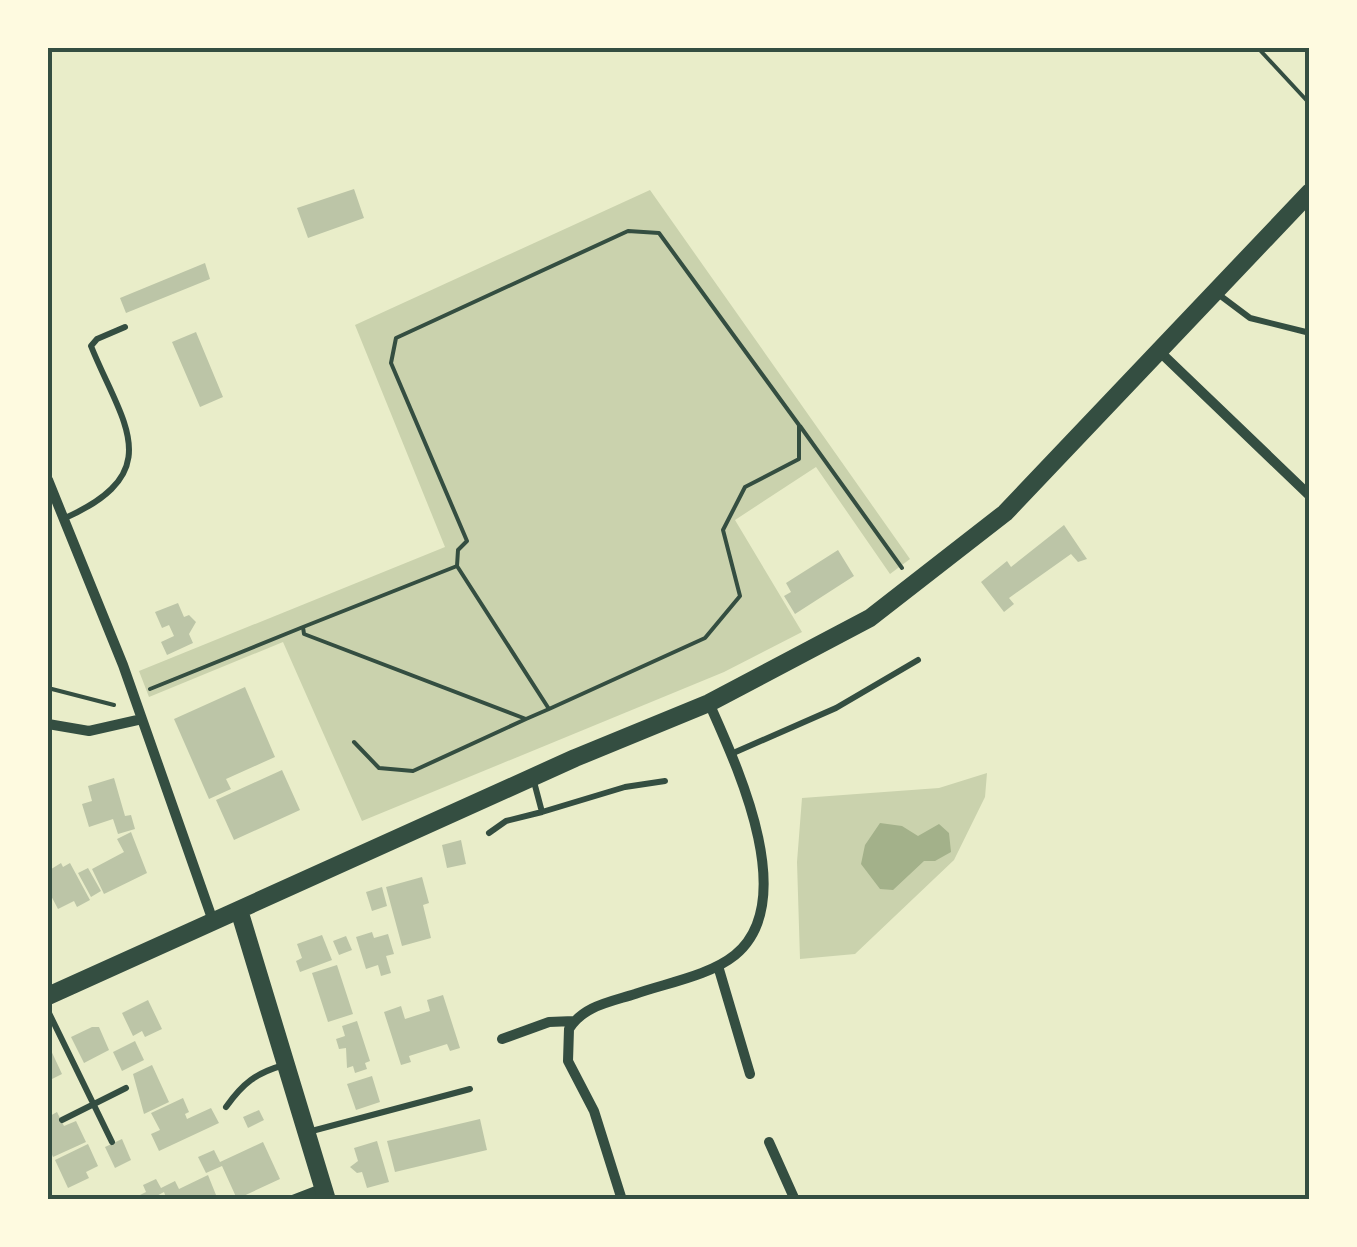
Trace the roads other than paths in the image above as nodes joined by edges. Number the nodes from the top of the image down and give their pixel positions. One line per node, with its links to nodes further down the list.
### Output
1 (1310, 192): 2 (street)
2 (1217, 293): 4 (lane); 5 (street)
3 (126, 327): 8 (lane)
4 (1310, 333)
5 (1160, 352): 7 (street); 10 (street)
6 (48, 480): 8 (street)
7 (1310, 496)
8 (62, 520): 11 (street)
9 (918, 660): 13 (lane)
10 (710, 703): 13 (street); 14 (street)
11 (142, 719): 12 (street); 19 (street)
12 (48, 724)
13 (731, 754): 20 (street)
14 (533, 777): 16 (lane); 18 (street)
15 (665, 781): 16 (lane)
16 (542, 812): 17 (lane)
17 (489, 833)
18 (239, 910): 19 (street); 25 (street)
19 (212, 921): 21 (street)
20 (718, 966): 23 (street); 26 (street)
21 (48, 996)
22 (48, 1011): 29 (lane)
23 (574, 1021): 24 (street); 37 (street)
24 (502, 1039)
25 (286, 1065): 30 (lane); 32 (street)
26 (750, 1074)
27 (126, 1088): 29 (lane)
28 (470, 1089): 32 (lane)
29 (94, 1104): 31 (lane); 33 (lane)
30 (226, 1107)
31 (62, 1120)
32 (306, 1132): 35 (street)
33 (112, 1142)
34 (769, 1142): 38 (street)
35 (325, 1194): 36 (street)
36 (293, 1200)
37 (622, 1200)
38 (795, 1200)

